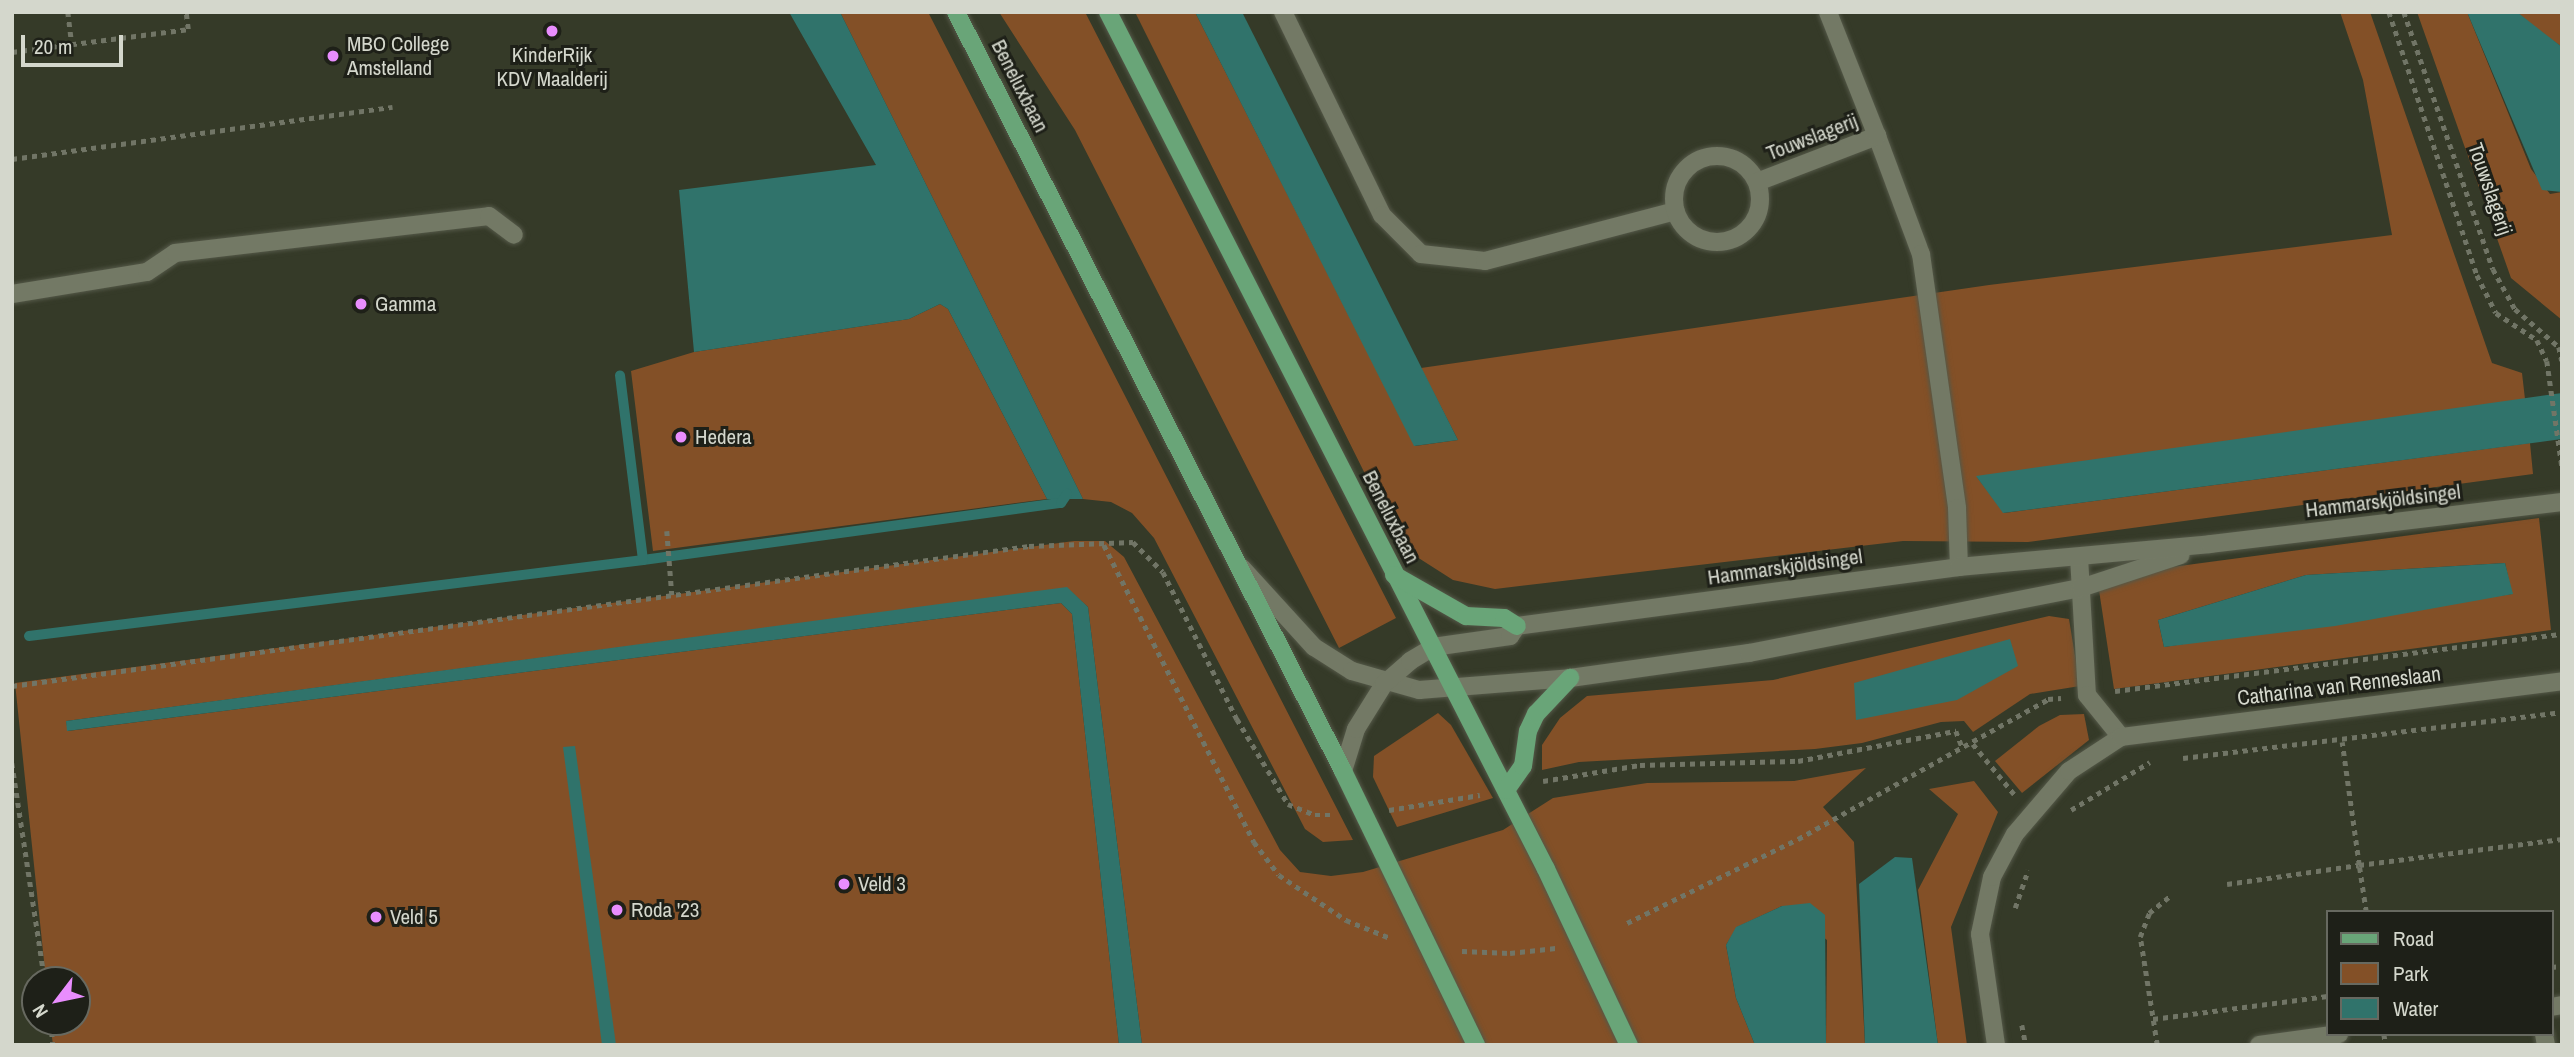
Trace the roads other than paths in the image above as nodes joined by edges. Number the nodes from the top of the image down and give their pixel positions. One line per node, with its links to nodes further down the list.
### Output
1 (956, 12): 12 (main road, Beneluxbaan)
2 (1108, 12): 15 (main road, Beneluxbaan)
3 (1283, 12): 7 (street)
4 (1828, 12): 5 (street, Touwslagerij)
5 (1877, 136): 6 (street, Touwslagerij); 14 (street)
6 (1757, 182): 7 (street, Touwslagerij); 7 (street, Touwslagerij)
7 (1676, 211)
8 (514, 236): 9 (street)
9 (12, 294)
10 (2562, 502): 11 (street, Hammarskjöldsingel)
11 (2210, 544): 13 (street, Hammarskjöldsingel); 16 (street, Hammarskjöldsingel)
12 (1228, 552): 21 (street, Hammarskjöldsingel); 24 (main road, Beneluxbaan)
13 (2079, 557): 14 (street, Hammarskjöldsingel); 16 (street)
14 (1959, 567): 17 (street, Hammarskjöldsingel)
15 (1394, 575): 17 (main road); 18 (main road, Beneluxbaan)
16 (2081, 588): 19 (street, Hammarskjöldsingel); 23 (street)
17 (1517, 626): 18 (street, Hammarskjöldsingel)
18 (1433, 647): 21 (street, Hammarskjöldsingel); 22 (main road, Beneluxbaan)
19 (1570, 677): 22 (street, Hammarskjöldsingel); 25 (main road)
20 (2562, 681): 23 (street, Catharina van Renneslaan)
21 (1384, 684): 22 (street, Hammarskjöldsingel); 24 (street, Hammarskjöldsingel)
22 (1452, 687): 25 (main road, Beneluxbaan)
23 (2121, 737): 29 (street, Catharina van Renneslaan)
24 (1343, 771): 27 (main road, Beneluxbaan)
25 (1506, 790): 28 (main road, Beneluxbaan)
26 (2326, 1036): 30 (street)
27 (1476, 1045)
28 (1629, 1045)
29 (1996, 1045)
30 (2259, 1045)

